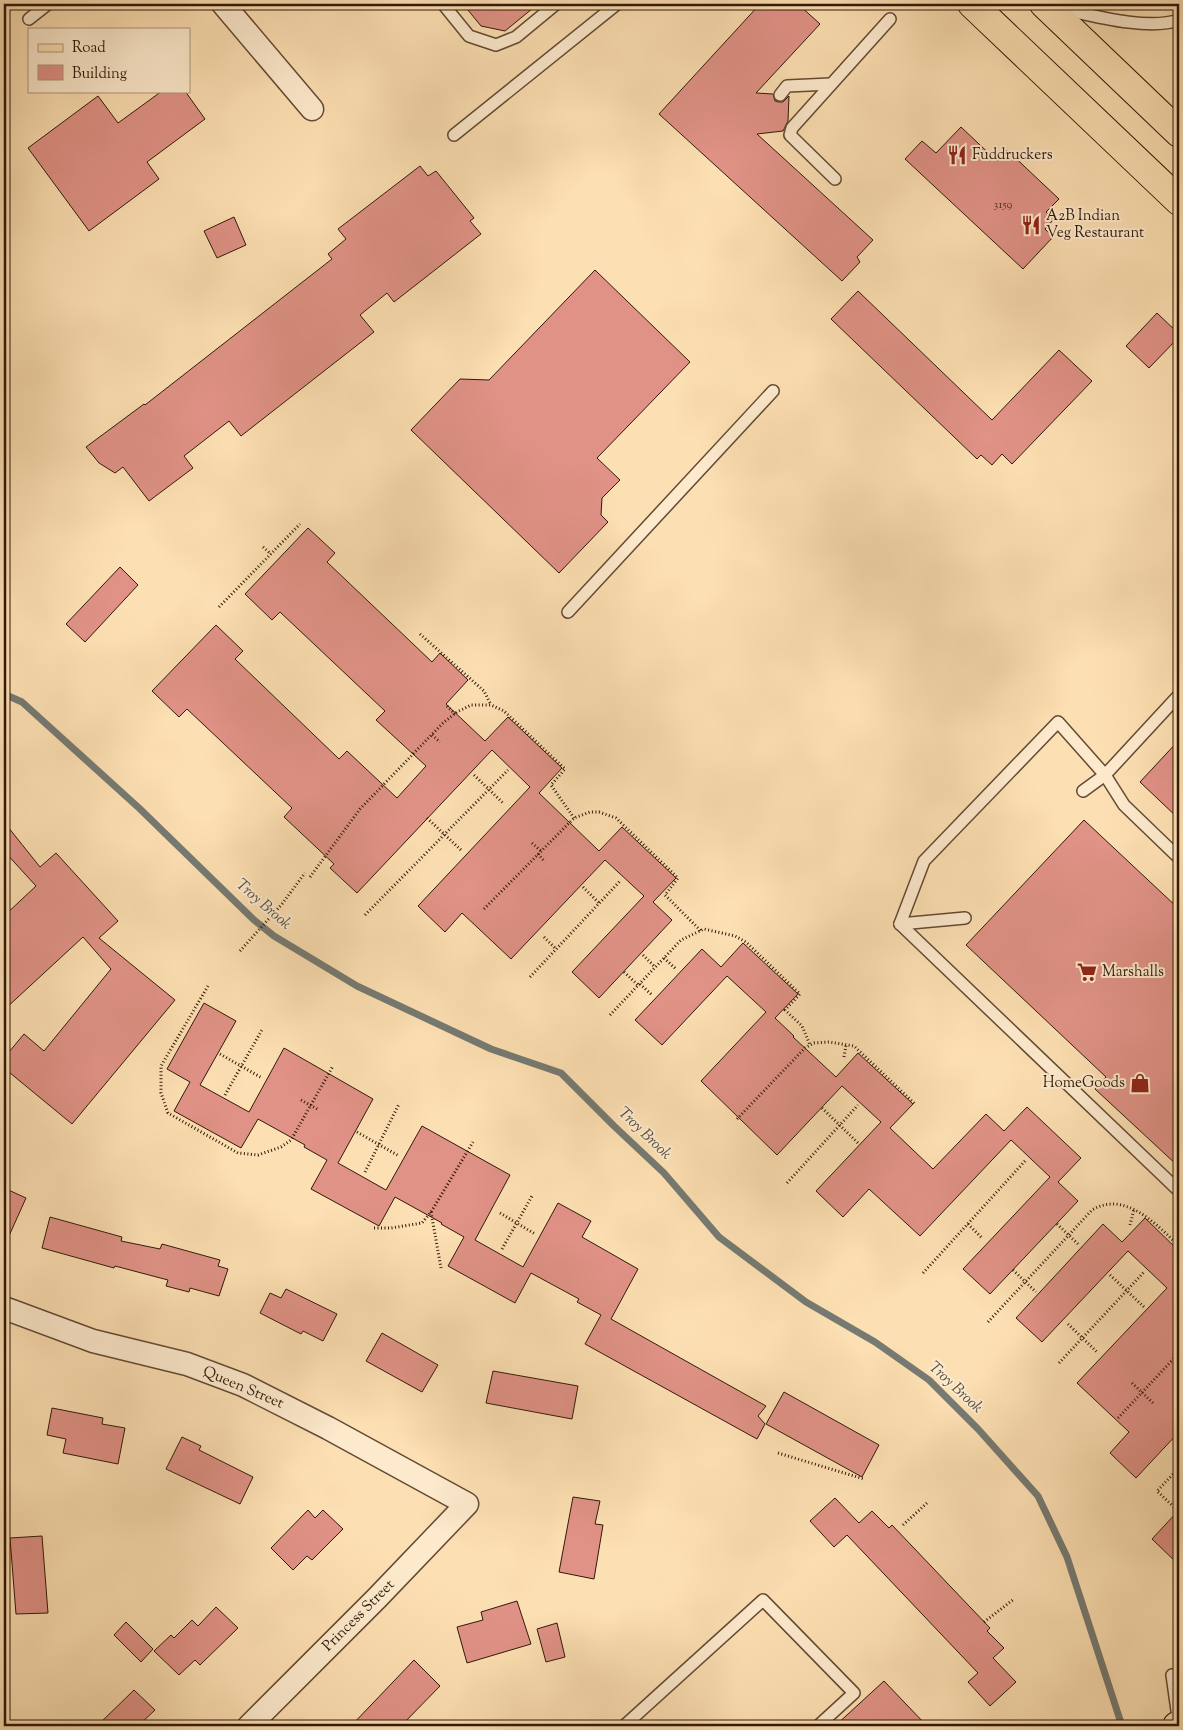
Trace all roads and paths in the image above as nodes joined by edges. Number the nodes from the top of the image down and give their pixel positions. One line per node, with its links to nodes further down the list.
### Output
1 (48, 4): 8 (lane)
2 (223, 4): 13 (street)
3 (443, 4): 4 (lane)
4 (556, 4)
5 (617, 4): 15 (lane)
6 (972, 4): 17 (highway)
7 (1045, 5): 10 (lane); 14 (highway)
8 (29, 19)
9 (890, 19): 11 (lane)
10 (1179, 20)
11 (832, 84): 12 (lane); 16 (lane)
12 (780, 95)
13 (312, 109)
14 (1179, 133)
15 (454, 135)
16 (835, 178)
17 (1179, 201)
18 (773, 391): 23 (lane)
19 (300, 524): 21 (path)
20 (263, 547): 21 (path)
21 (271, 554): 22 (path)
22 (219, 607)
23 (568, 612)
24 (420, 634): 26 (path)
25 (1179, 695): 33 (lane)
26 (490, 705): 28 (path); 38 (path)
27 (447, 706): 28 (path)
28 (455, 714): 29 (path)
29 (432, 735): 30 (path); 46 (path)
30 (440, 742)
31 (508, 770): 34 (path)
32 (474, 775): 34 (path)
33 (1104, 775): 35 (lane); 43 (lane); 53 (lane)
34 (489, 789): 36 (path); 39 (path)
35 (1083, 791)
36 (504, 804)
37 (427, 818): 39 (path)
38 (574, 818): 42 (path); 54 (path)
39 (445, 835): 41 (path); 51 (path)
40 (532, 843): 42 (path)
41 (461, 850)
42 (540, 853): 44 (path); 50 (path)
43 (1179, 858)
44 (546, 862)
45 (304, 873): 57 (path)
46 (310, 877)
47 (621, 880): 49 (path)
48 (583, 887): 49 (path)
49 (599, 903): 56 (path)
50 (484, 910)
51 (365, 916)
52 (965, 918): 53 (lane)
53 (900, 924): 94 (lane)
54 (701, 931): 59 (path); 69 (path)
55 (544, 938): 56 (path)
56 (556, 949): 63 (path)
57 (240, 951)
58 (642, 955): 60 (path)
59 (664, 958): 60 (path); 61 (path)
60 (655, 967): 64 (path)
61 (676, 969)
62 (624, 972): 64 (path)
63 (530, 977)
64 (639, 984): 66 (path); 67 (path)
65 (208, 986): 81 (path)
66 (652, 995)
67 (610, 1015)
68 (263, 1028): 73 (path)
69 (810, 1045): 70 (path); 84 (path)
70 (846, 1045): 72 (path); 79 (path)
71 (220, 1054): 73 (path)
72 (844, 1057)
73 (242, 1066): 75 (path); 76 (path)
74 (333, 1066): 81 (path)
75 (262, 1078)
76 (225, 1095)
77 (301, 1100): 81 (path)
78 (398, 1104): 89 (path)
79 (915, 1104)
80 (858, 1105): 85 (path)
81 (310, 1106): 83 (path)
82 (822, 1108): 85 (path)
83 (319, 1110)
84 (737, 1118)
85 (839, 1126): 88 (path); 93 (path)
86 (357, 1132): 89 (path)
87 (474, 1142): 97 (path)
88 (858, 1143)
89 (379, 1144): 90 (path); 92 (path)
90 (399, 1156)
91 (1025, 1161): 100 (path)
92 (365, 1172)
93 (787, 1183)
94 (1179, 1191)
95 (532, 1196): 99 (path)
96 (1134, 1210): 102 (path); 105 (path); 108 (path)
97 (431, 1212): 103 (path); 110 (path)
98 (500, 1213): 99 (path)
99 (517, 1222): 104 (path); 109 (path)
100 (968, 1224): 106 (path); 113 (path)
101 (1057, 1224): 105 (path)
102 (1130, 1225)
103 (374, 1228)
104 (536, 1234)
105 (1069, 1236): 107 (path); 115 (path)
106 (982, 1238)
107 (1078, 1244)
108 (1179, 1246)
109 (502, 1249)
110 (441, 1268)
111 (1013, 1270): 115 (path)
112 (1145, 1271): 116 (path)
113 (923, 1273)
114 (1110, 1275): 116 (path)
115 (1025, 1282): 117 (path); 120 (path)
116 (1127, 1290): 118 (path); 122 (path)
117 (1036, 1292)
118 (1144, 1307)
119 (4, 1308): 134 (street, Queen Street)
120 (988, 1322)
121 (1068, 1324): 122 (path)
122 (1082, 1338): 123 (path); 125 (path)
123 (1097, 1352)
124 (1179, 1353): 127 (path)
125 (1059, 1363)
126 (1132, 1383): 127 (path)
127 (1142, 1393): 128 (path); 129 (path)
128 (1154, 1404)
129 (1118, 1418)
130 (778, 1453): 132 (path)
131 (1179, 1468): 135 (path)
132 (864, 1479)
133 (928, 1502): 136 (path)
134 (467, 1504): 141 (street, Princess Street)
135 (1174, 1507)
136 (903, 1525)
137 (1014, 1600): 138 (path)
138 (984, 1622)
139 (1172, 1675): 140 (lane)
140 (1178, 1725)
141 (249, 1726)
142 (624, 1726): 143 (lane)
143 (818, 1726)

